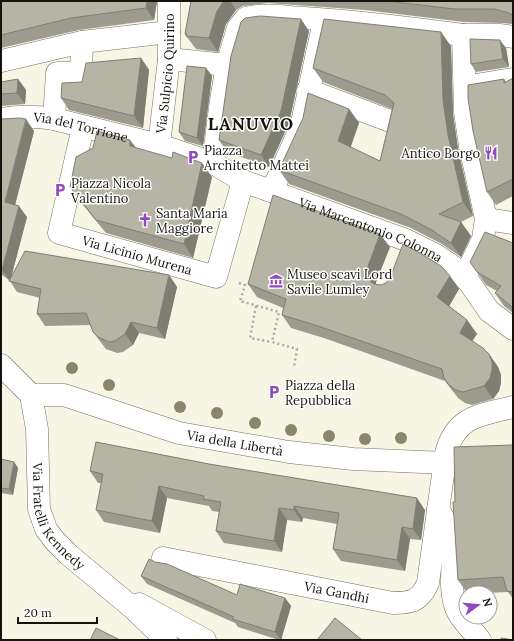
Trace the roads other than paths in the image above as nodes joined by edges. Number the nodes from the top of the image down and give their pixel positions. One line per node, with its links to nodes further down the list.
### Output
1 (169, 1): 3 (street, Via Sulpicio Quirino)
2 (324, 19): 4 (street); 9 (street); 12 (street)
3 (169, 32): 6 (street); 7 (street, Via Sulpicio Quirino)
4 (463, 35): 5 (street); 11 (street)
5 (513, 37)
6 (82, 42): 8 (street); 14 (street)
7 (169, 59): 9 (street); 17 (street, Via Sulpicio Quirino)
8 (1, 61)
9 (227, 65): 18 (street)
10 (513, 80): 11 (street)
11 (464, 86): 21 (street)
12 (308, 90): 15 (street); 20 (street)
13 (1, 119): 14 (street, Via del Torrione)
14 (54, 119): 16 (street, Via del Torrione)
15 (390, 121)
16 (83, 127): 17 (street, Via del Torrione); 19 (street, Via Licinio Murena)
17 (159, 145): 18 (street)
18 (213, 164): 19 (street, Via Marcantonio Colonna)
19 (243, 181): 20 (street, Via Marcantonio Colonna)
20 (272, 191): 23 (street, Via Marcantonio Colonna)
21 (486, 219): 22 (street); 23 (street)
22 (513, 222)
23 (465, 276): 24 (street, Via Marcantonio Colonna)
24 (513, 329)
25 (1, 365): 26 (street)
26 (31, 395): 28 (street, Via della Libertà); 31 (street, Via Fratelli Kennedy)
27 (513, 407): 28 (street, Via Gandhi)
28 (444, 463): 29 (street, Via Gandhi)
29 (438, 509): 30 (street, Via Gandhi); 34 (street)
30 (163, 558)
31 (100, 582): 32 (street, Via Fratelli Kennedy); 33 (street)
32 (166, 640)
33 (205, 640)
34 (480, 640)

